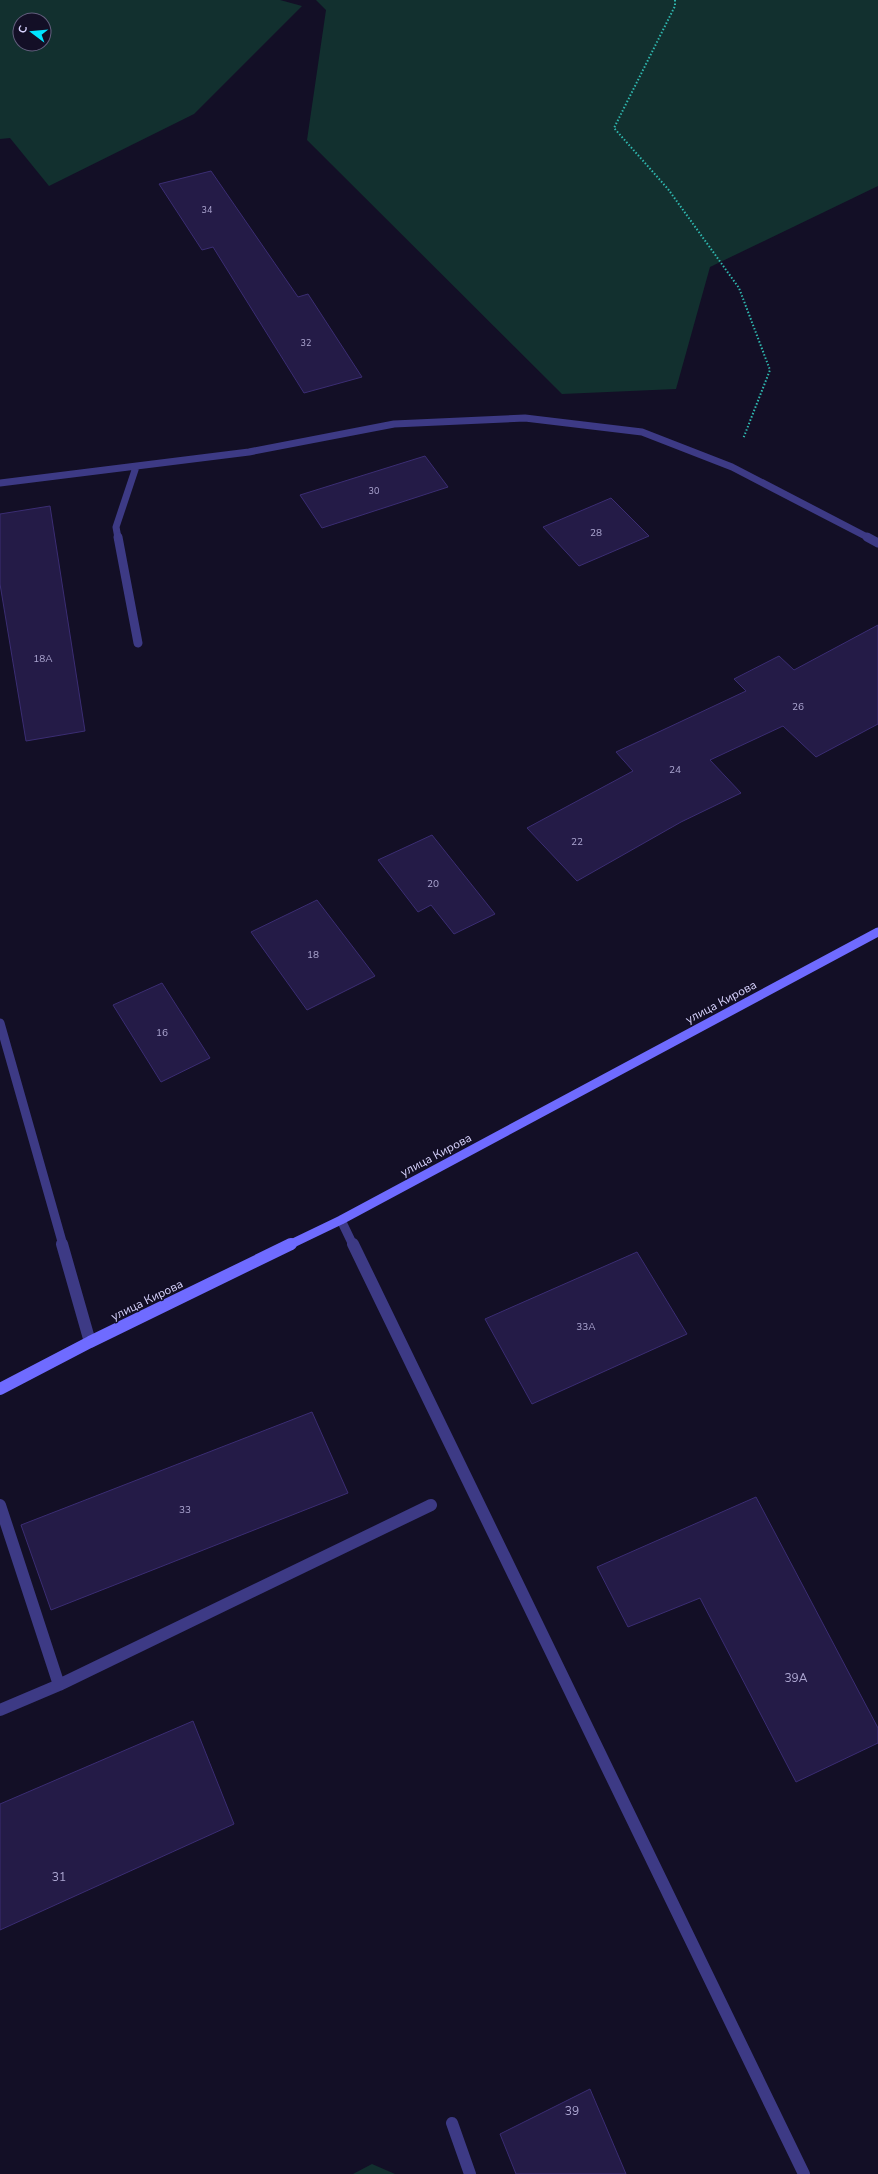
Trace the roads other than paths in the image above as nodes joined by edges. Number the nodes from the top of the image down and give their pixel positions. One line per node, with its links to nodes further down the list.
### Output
1 (136, 467): 2 (lane); 3 (lane); 4 (lane)
2 (0, 483)
3 (878, 543)
4 (138, 643)
5 (878, 932): 7 (main road, улица Кирова)
6 (0, 1023): 8 (lane)
7 (341, 1220): 8 (main road, улица Кирова); 16 (lane)
8 (90, 1342): 9 (main road, улица Кирова)
9 (0, 1389)
10 (0, 1505): 12 (lane)
11 (431, 1505): 12 (lane)
12 (59, 1686): 13 (lane)
13 (0, 1710)
14 (452, 2123): 15 (lane)
15 (470, 2174)
16 (804, 2174)

